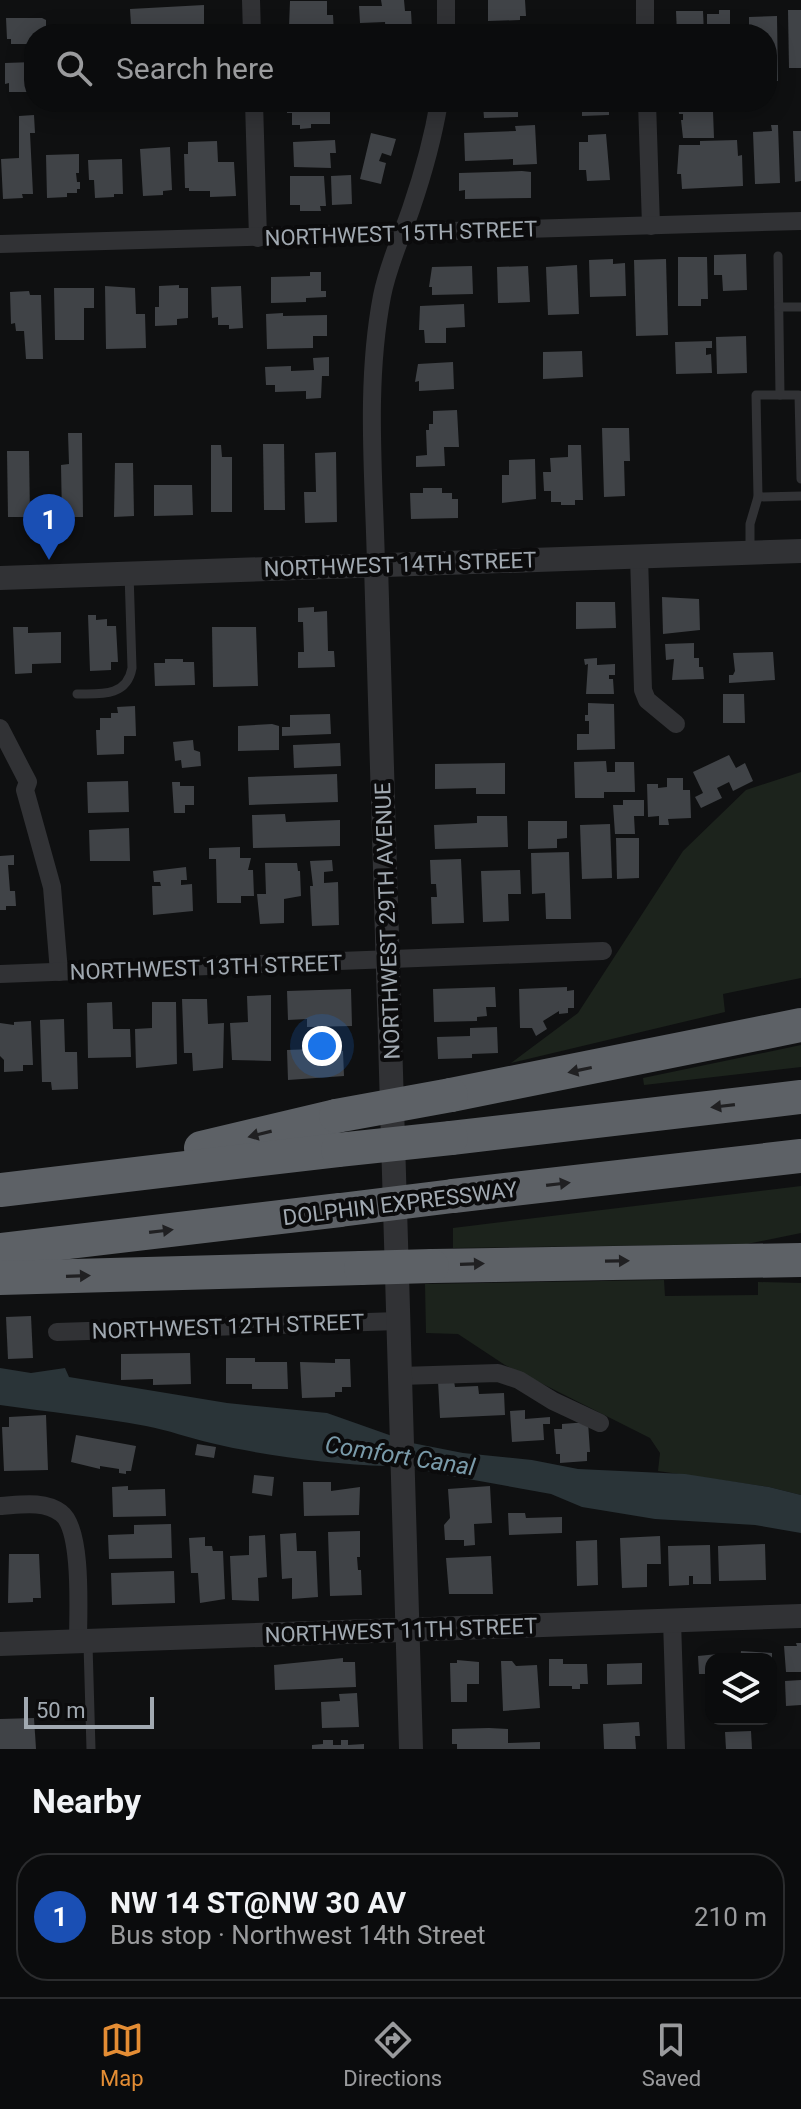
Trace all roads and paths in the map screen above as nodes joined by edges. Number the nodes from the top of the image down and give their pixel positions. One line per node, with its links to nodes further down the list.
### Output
1 (251, 0): 4 (street)
2 (446, 0): 5 (street)
3 (645, 0): 6 (street)
4 (252, 24)
5 (446, 24)
6 (645, 24)
7 (254, 112): 13 (street)
8 (437, 112): 12 (street, NORTHWEST 29TH AVENUE)
9 (647, 112): 11 (street)
10 (801, 221): 11 (street, NORTHWEST 15TH STREET)
11 (651, 226): 12 (street, NORTHWEST 15TH STREET)
12 (402, 232): 13 (street, NORTHWEST 15TH STREET); 25 (street, NORTHWEST 29TH AVENUE)
13 (258, 238): 14 (street, NORTHWEST 15TH STREET)
14 (0, 244)
15 (778, 256): 16 (lane)
16 (779, 307): 17 (lane); 18 (lane)
17 (801, 307)
18 (780, 395): 19 (lane); 21 (lane)
19 (801, 479)
20 (801, 496): 21 (lane)
21 (758, 497): 23 (lane)
22 (801, 551): 23 (street, NORTHWEST 14TH STREET)
23 (750, 553): 24 (street, NORTHWEST 14TH STREET)
24 (639, 556): 25 (street, NORTHWEST 14TH STREET); 29 (street)
25 (376, 565): 26 (street, NORTHWEST 14TH STREET); 32 (street, NORTHWEST 29TH AVENUE)
26 (129, 573): 27 (street, NORTHWEST 14TH STREET); 28 (lane)
27 (0, 578)
28 (77, 694)
29 (676, 724)
30 (0, 728): 33 (street)
31 (603, 951): 32 (street, NORTHWEST 13TH STREET)
32 (388, 960): 33 (street, NORTHWEST 13TH STREET); 43 (street, NORTHWEST 29TH AVENUE)
33 (59, 972): 34 (street, NORTHWEST 13TH STREET)
34 (0, 974)
35 (801, 1025): 38 (highway, one-way to 38, bridge)
36 (801, 1097): 38 (highway, one-way to 38, bridge)
37 (801, 1156): 40 (highway, DOLPHIN EXPRESSWAY, one-way to 37, bridge)
38 (49, 1185): 39 (highway)
39 (0, 1190)
40 (0, 1250)
41 (801, 1260): 42 (highway, one-way to 41, bridge)
42 (0, 1278)
43 (398, 1321): 44 (street, NORTHWEST 12TH STREET); 45 (street, NORTHWEST 29TH AVENUE)
44 (57, 1332)
45 (400, 1376): 46 (street); 50 (street, NORTHWEST 29TH AVENUE)
46 (600, 1423)
47 (0, 1506): 51 (street)
48 (801, 1616): 49 (street, NORTHWEST 11TH STREET)
49 (672, 1620): 50 (street, NORTHWEST 11TH STREET); 55 (street)
50 (407, 1630): 51 (street, NORTHWEST 11TH STREET); 54 (street, NORTHWEST 29TH AVENUE)
51 (83, 1641): 52 (street, NORTHWEST 11TH STREET); 53 (lane)
52 (0, 1644)
53 (91, 1749)
54 (411, 1749)
55 (676, 1749)

